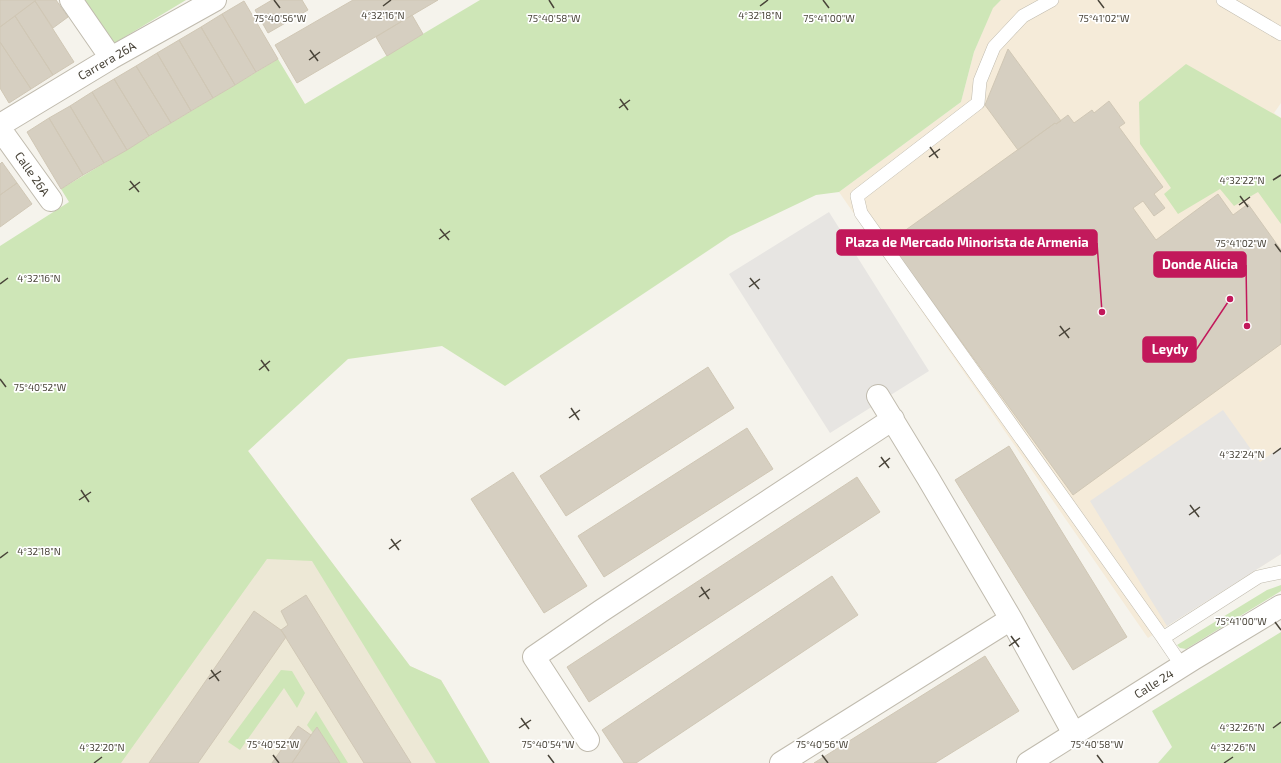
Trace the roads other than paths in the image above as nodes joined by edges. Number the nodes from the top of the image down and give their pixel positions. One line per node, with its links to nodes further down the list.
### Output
1 (71, 0): 6 (street)
2 (215, 0): 6 (street, Carrera 26A)
3 (1052, 0): 15 (lane)
4 (1223, 0): 5 (lane)
5 (1281, 34)
6 (111, 58): 7 (street, Carrera 26A)
7 (0, 125)
8 (0, 129): 9 (street, Calle 26A)
9 (51, 200)
10 (878, 396): 11 (street)
11 (893, 419): 14 (street); 18 (street)
12 (1281, 572): 15 (lane)
13 (1281, 606): 16 (street, Calle 24)
14 (1010, 619): 17 (street); 19 (street)
15 (1163, 638): 16 (lane)
16 (1182, 666): 17 (street, Calle 24)
17 (1074, 734): 20 (street, Calle 24)
18 (588, 740)
19 (781, 763)
20 (1028, 763)

